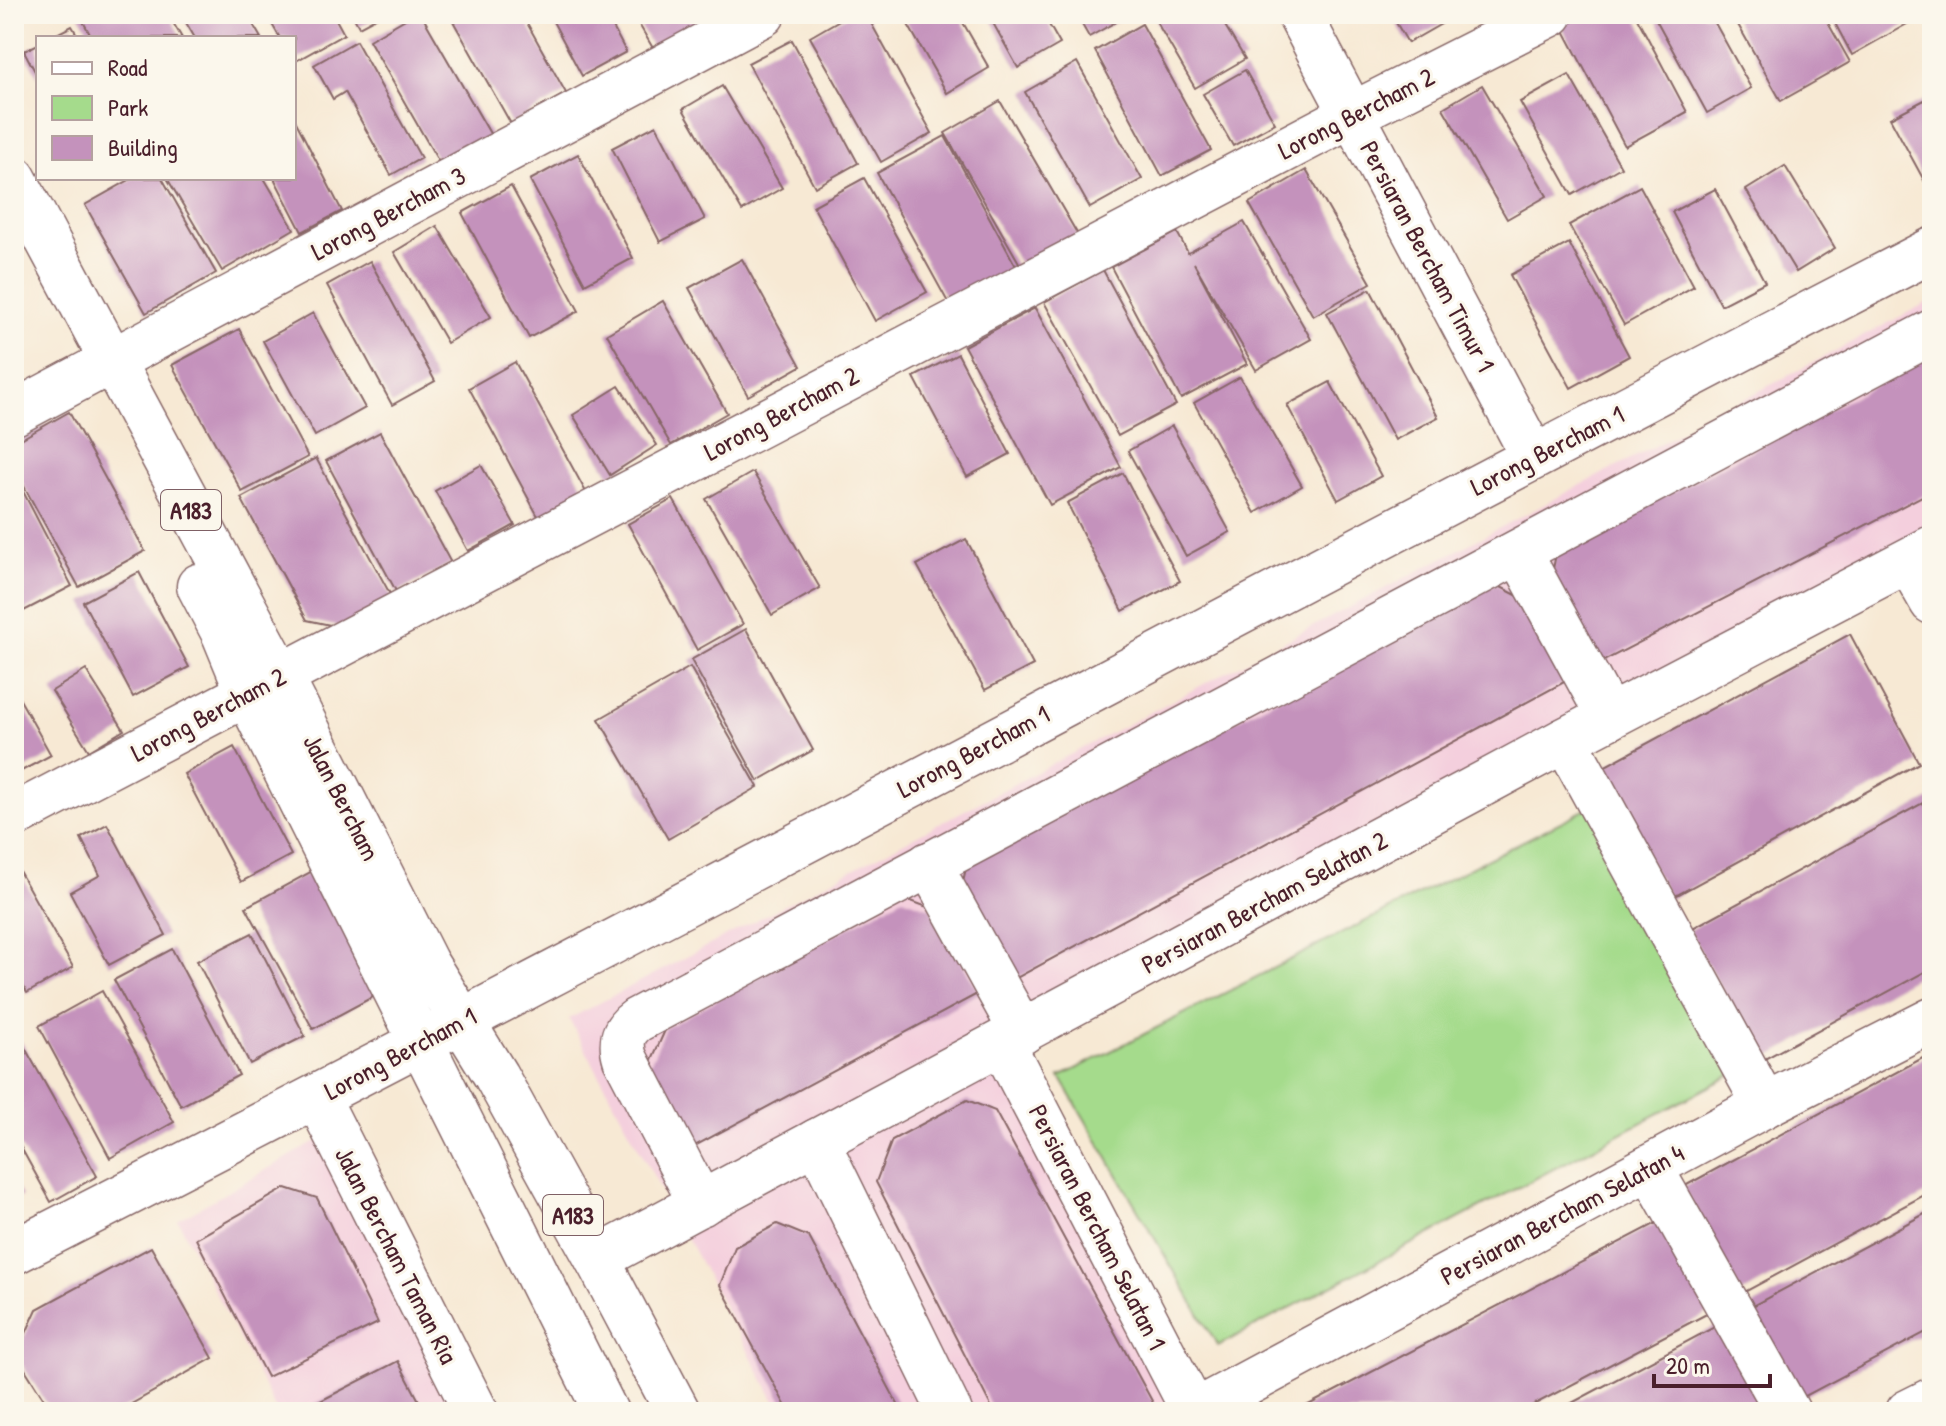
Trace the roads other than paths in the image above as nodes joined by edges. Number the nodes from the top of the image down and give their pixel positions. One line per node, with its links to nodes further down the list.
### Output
1 (763, 14): 9 (street, Lorong Bercham 3)
2 (1299, 14): 4 (street, Persiaran Bercham Timur 1)
3 (1551, 14): 4 (street, Lorong Bercham 2)
4 (1353, 114): 11 (street, Persiaran Bercham Timur 1); 15 (street, Lorong Bercham 2)
5 (14, 178): 9 (street, Jalan Bercham / A183)
6 (14, 235): 9 (street, Jalan Bercham / A183)
7 (1932, 250): 11 (street, Lorong Bercham 1)
8 (1932, 332): 12 (street)
9 (99, 367): 10 (street, Lorong Bercham 3); 15 (street, Jalan Bercham / A183)
10 (14, 413)
11 (1533, 456): 21 (street, Lorong Bercham 1)
12 (1519, 552): 16 (street); 19 (street)
13 (1920, 555): 14 (street); 16 (street, Persiaran Bercham Selatan 2)
14 (1932, 602)
15 (264, 684): 18 (street, Lorong Bercham 2); 21 (street, Jalan Bercham / A183); 23 (street, Jalan Bercham / A183)
16 (1609, 717): 17 (street, Persiaran Bercham Selatan 2)
17 (1565, 740): 22 (street, Persiaran Bercham Selatan 2); 25 (street)
18 (14, 816)
19 (929, 864): 22 (street, Persiaran Bercham Selatan 1); 28 (street)
20 (1932, 1020): 25 (street, Persiaran Bercham Selatan 4)
21 (460, 1021): 23 (street, Lorong Bercham 1); 30 (street, Jalan Bercham / A183)
22 (1012, 1037): 26 (street, Persiaran Bercham Selatan 2); 36 (street, Persiaran Bercham Selatan 1)
23 (422, 1042): 24 (street, Lorong Bercham 1); 33 (street, Jalan Bercham / A183)
24 (317, 1097): 29 (street, Lorong Bercham 1); 32 (street, Jalan Bercham Taman Ria)
25 (1765, 1105): 27 (street, Persiaran Bercham Selatan 4)
26 (817, 1141): 28 (street, Persiaran Bercham Selatan 2); 35 (street)
27 (1650, 1167): 36 (street, Persiaran Bercham Selatan 4); 37 (street)
28 (701, 1204): 30 (street, Persiaran Bercham Selatan 2)
29 (14, 1252)
30 (597, 1259): 34 (street, Jalan Bercham / A183)
31 (1932, 1400): 38 (street)
32 (476, 1412)
33 (606, 1412)
34 (678, 1412)
35 (950, 1412)
36 (1194, 1412)
37 (1788, 1412)
38 (1908, 1412)

